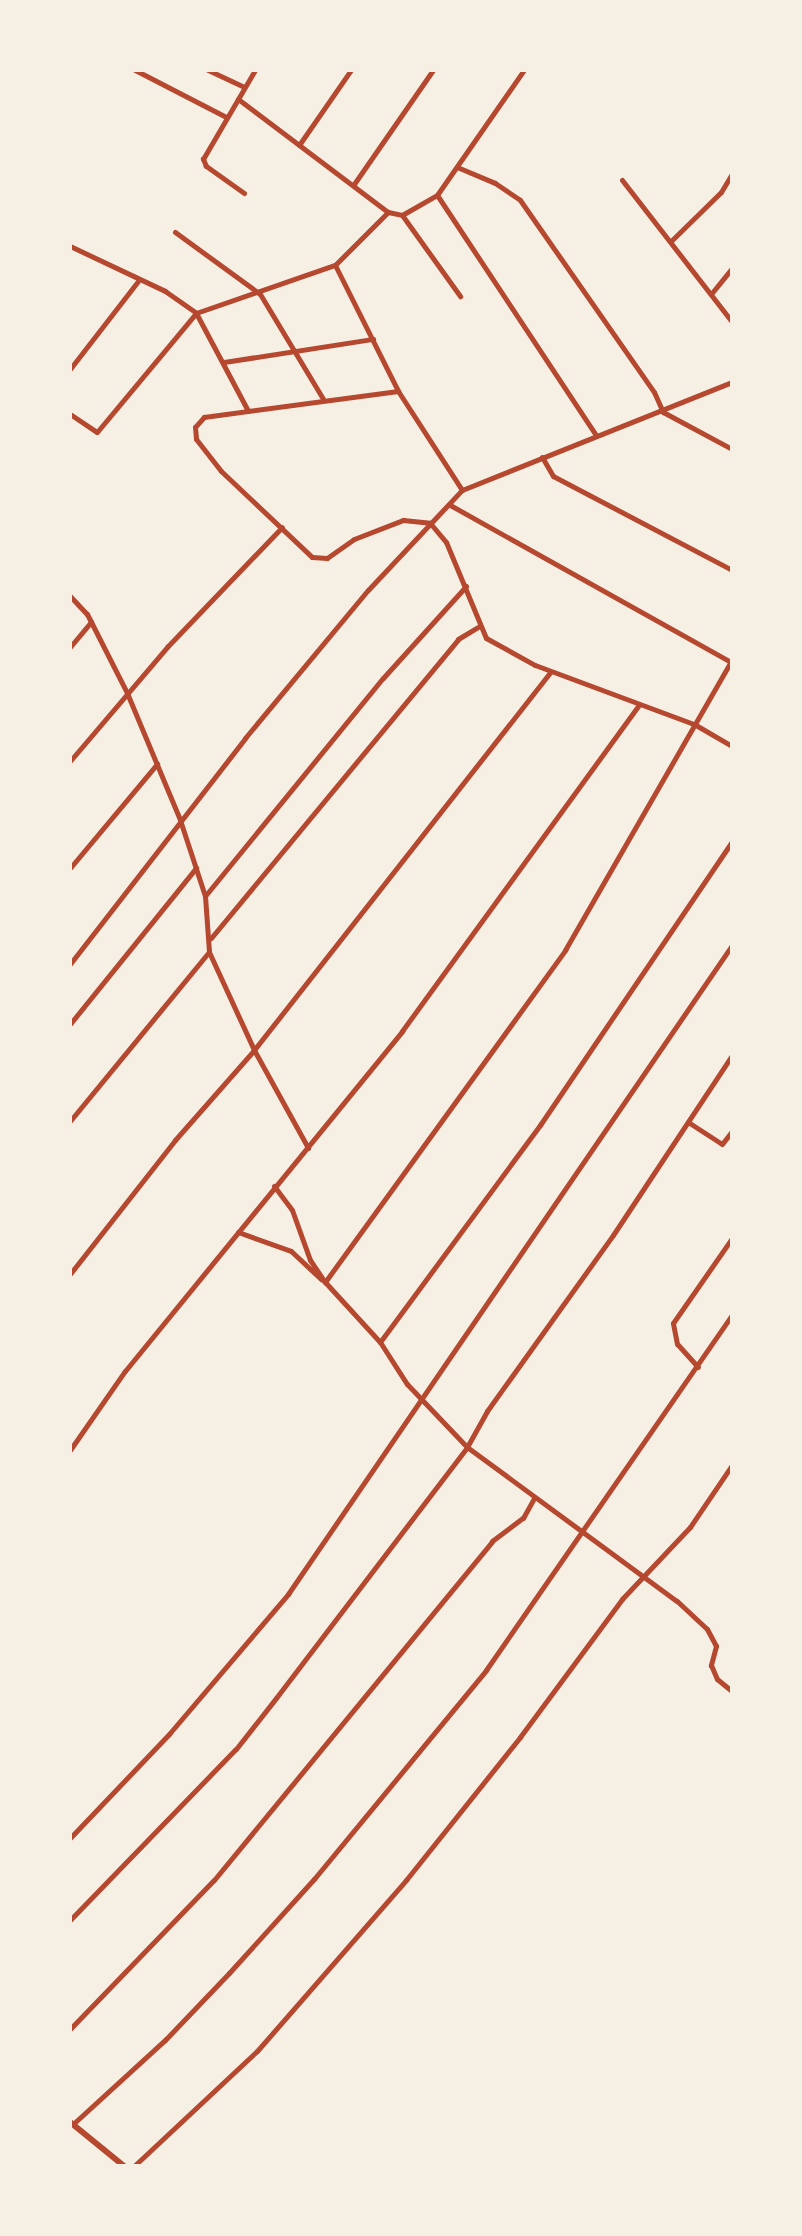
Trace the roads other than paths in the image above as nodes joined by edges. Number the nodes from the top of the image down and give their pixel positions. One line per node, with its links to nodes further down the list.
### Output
1 (135, 70): 9 (street)
2 (208, 70): 7 (street)
3 (255, 70): 7 (street)
4 (351, 70): 10 (street)
5 (433, 70): 14 (street)
6 (524, 70): 11 (street)
7 (244, 87): 8 (street)
8 (238, 99): 9 (street); 10 (street)
9 (226, 117): 15 (street)
10 (299, 145): 14 (street)
11 (457, 167): 16 (street); 38 (street)
12 (732, 174): 20 (street)
13 (622, 180): 20 (street)
14 (354, 184): 17 (street)
15 (244, 193)
16 (436, 195): 18 (street); 40 (street)
17 (388, 212): 18 (street); 22 (street)
18 (402, 215): 27 (street)
19 (175, 232): 25 (street)
20 (671, 240): 26 (street)
21 (70, 246): 24 (street)
22 (335, 265): 25 (street); 30 (street)
23 (732, 268): 26 (street)
24 (138, 281): 28 (street); 33 (street)
25 (260, 294): 28 (street); 31 (street)
26 (711, 294): 29 (street)
27 (460, 296)
28 (196, 313): 32 (street); 39 (street)
29 (732, 322)
30 (373, 339): 31 (street); 35 (street)
31 (298, 351): 32 (street); 36 (street)
32 (224, 362): 37 (street)
33 (70, 369)
34 (732, 382): 38 (street)
35 (398, 391): 36 (street); 43 (street)
36 (323, 399): 37 (street)
37 (248, 411): 46 (street)
38 (663, 412): 40 (street); 41 (street)
39 (70, 414)
40 (596, 435): 42 (street)
41 (732, 449)
42 (542, 457): 43 (street); 47 (street)
43 (462, 490): 44 (street)
44 (450, 505): 45 (street); 53 (street)
45 (430, 523): 46 (street); 48 (street); 61 (street)
46 (282, 527): 55 (street)
47 (732, 570)
48 (466, 586): 51 (street); 65 (street)
49 (71, 597): 50 (street)
50 (91, 622): 52 (street); 55 (street)
51 (478, 627): 54 (street); 66 (street)
52 (70, 647)
53 (731, 661): 57 (street)
54 (550, 672): 56 (street); 71 (street)
55 (127, 693): 59 (street); 60 (street)
56 (638, 706): 57 (street); 76 (street)
57 (694, 724): 58 (street); 81 (street)
58 (732, 746)
59 (70, 761)
60 (157, 764): 61 (street); 64 (street)
61 (180, 820): 63 (street); 69 (street)
62 (732, 841): 83 (street)
63 (196, 867): 65 (street); 70 (street)
64 (70, 868)
65 (205, 896): 66 (street)
66 (211, 938): 68 (street)
67 (732, 945): 85 (street)
68 (209, 952): 71 (street); 73 (street)
69 (70, 964)
70 (70, 1024)
71 (254, 1050): 76 (street); 80 (street)
72 (732, 1055): 74 (street)
73 (70, 1121)
74 (688, 1122): 75 (street); 86 (street)
75 (732, 1131)
76 (308, 1148): 77 (street)
77 (274, 1186): 78 (street); 81 (street)
78 (238, 1232): 81 (street); 87 (street)
79 (732, 1238): 84 (street)
80 (70, 1274)
81 (324, 1282): 83 (street)
82 (732, 1315): 84 (street)
83 (380, 1342): 85 (street)
84 (698, 1367): 90 (street)
85 (424, 1402): 86 (street); 93 (street)
86 (467, 1447): 89 (street); 94 (street)
87 (70, 1450)
88 (732, 1465): 91 (street)
89 (534, 1497): 90 (street); 95 (street)
90 (583, 1534): 91 (street); 96 (street)
91 (642, 1577): 92 (street); 98 (street)
92 (732, 1691)
93 (70, 1838)
94 (70, 1920)
95 (70, 2029)
96 (71, 2123): 97 (street)
97 (124, 2166)
98 (134, 2166)

